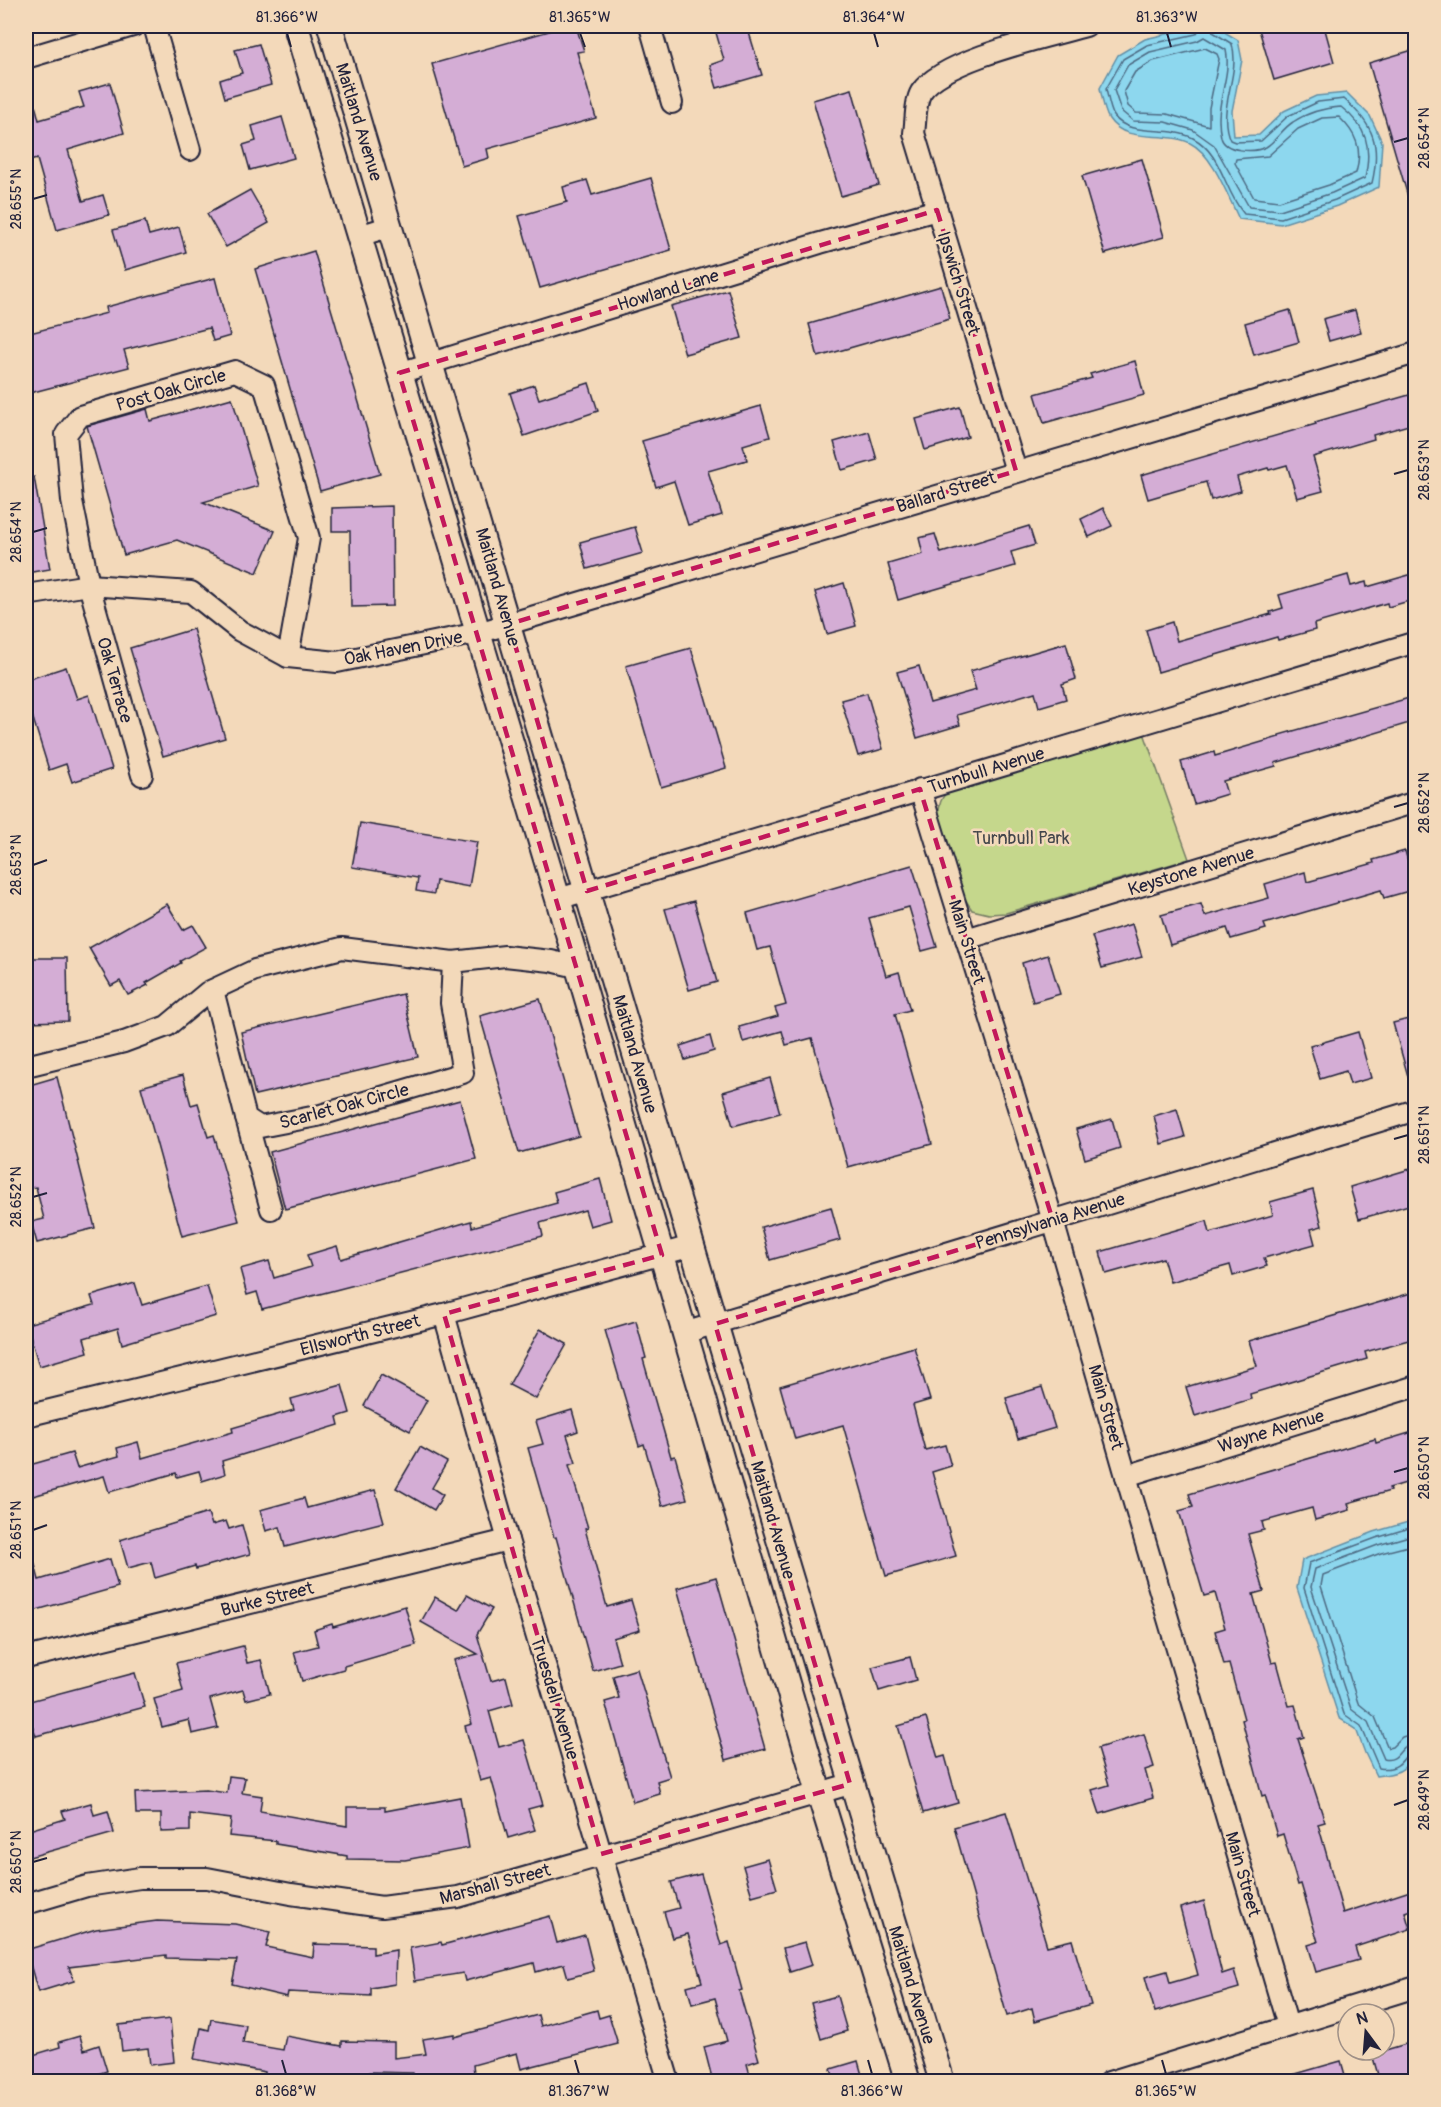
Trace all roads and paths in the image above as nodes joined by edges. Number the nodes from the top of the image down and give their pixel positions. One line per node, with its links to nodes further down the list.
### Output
1 (133, 26): 7 (street)
2 (154, 26): 9 (street)
3 (296, 26): 12 (main road, Maitland Avenue)
4 (330, 26): 11 (main road, Maitland Avenue)
5 (650, 26): 8 (street)
6 (1086, 26): 10 (street, Ipswich Street)
7 (26, 58)
8 (672, 102)
9 (190, 150)
10 (937, 210): 14 (street, Howland Lane); 16 (street, Ipswich Street)
11 (391, 226): 12 (street); 14 (main road, Maitland Avenue)
12 (359, 236): 15 (main road, Maitland Avenue)
13 (1416, 354): 16 (street, Ballard Street)
14 (432, 363): 15 (street, Howland Lane); 19 (main road, Maitland Avenue)
15 (399, 373): 20 (main road, Maitland Avenue)
16 (1016, 471): 19 (street, Ballard Street)
17 (89, 585): 18 (street, Oak Haven Drive); 22 (street, Oak Haven Drive); 22 (street, Post Oak Circle); 23 (street, Oak Terrace)
18 (26, 595)
19 (509, 624): 20 (street, Ballard Street); 26 (main road, Maitland Avenue)
20 (478, 633): 22 (street, Oak Haven Drive); 27 (main road, Maitland Avenue)
21 (1416, 642): 24 (street, Turnbull Avenue)
22 (288, 657)
23 (142, 775)
24 (920, 789): 26 (street, Turnbull Avenue); 28 (street, Main Street)
25 (1416, 802): 28 (street, Keystone Avenue)
26 (587, 891): 27 (street, Turnbull Avenue); 37 (main road, Maitland Avenue)
27 (558, 899): 30 (main road, Maitland Avenue)
28 (966, 939): 36 (street, Main Street)
29 (453, 962): 30 (street); 31 (street); 34 (street, Scarlet Oak Circle)
30 (577, 967): 38 (main road, Maitland Avenue)
31 (213, 990): 32 (street); 34 (street)
32 (26, 1066)
33 (1416, 1110): 36 (street, Pennsylvania Avenue)
34 (246, 1118): 35 (street)
35 (271, 1209)
36 (1053, 1221): 40 (street, Pennsylvania Avenue); 44 (street, Main Street)
37 (692, 1246): 38 (street, Ellsworth Street); 40 (main road, Maitland Avenue)
38 (662, 1255): 39 (street, Ellsworth Street); 41 (main road, Maitland Avenue)
39 (444, 1314): 43 (street, Ellsworth Street); 45 (street, Truesdell Avenue)
40 (715, 1323): 41 (street, Pennsylvania Avenue); 47 (main road, Maitland Avenue)
41 (684, 1333): 48 (main road, Maitland Avenue)
42 (1416, 1386): 44 (street, Wayne Avenue)
43 (26, 1416)
44 (1126, 1476): 52 (street, Main Street)
45 (508, 1540): 46 (street, Burke Street); 49 (street, Truesdell Avenue)
46 (26, 1658)
47 (850, 1784): 48 (street, Marshall Street); 55 (main road, Maitland Avenue)
48 (819, 1792): 49 (street, Marshall Street); 54 (main road, Maitland Avenue)
49 (601, 1854): 50 (street, Marshall Street); 53 (street, Truesdell Avenue)
50 (26, 1904)
51 (1416, 1988): 52 (street)
52 (1288, 2026): 56 (street)
53 (663, 2080)
54 (908, 2082)
55 (942, 2082)
56 (1109, 2082)

